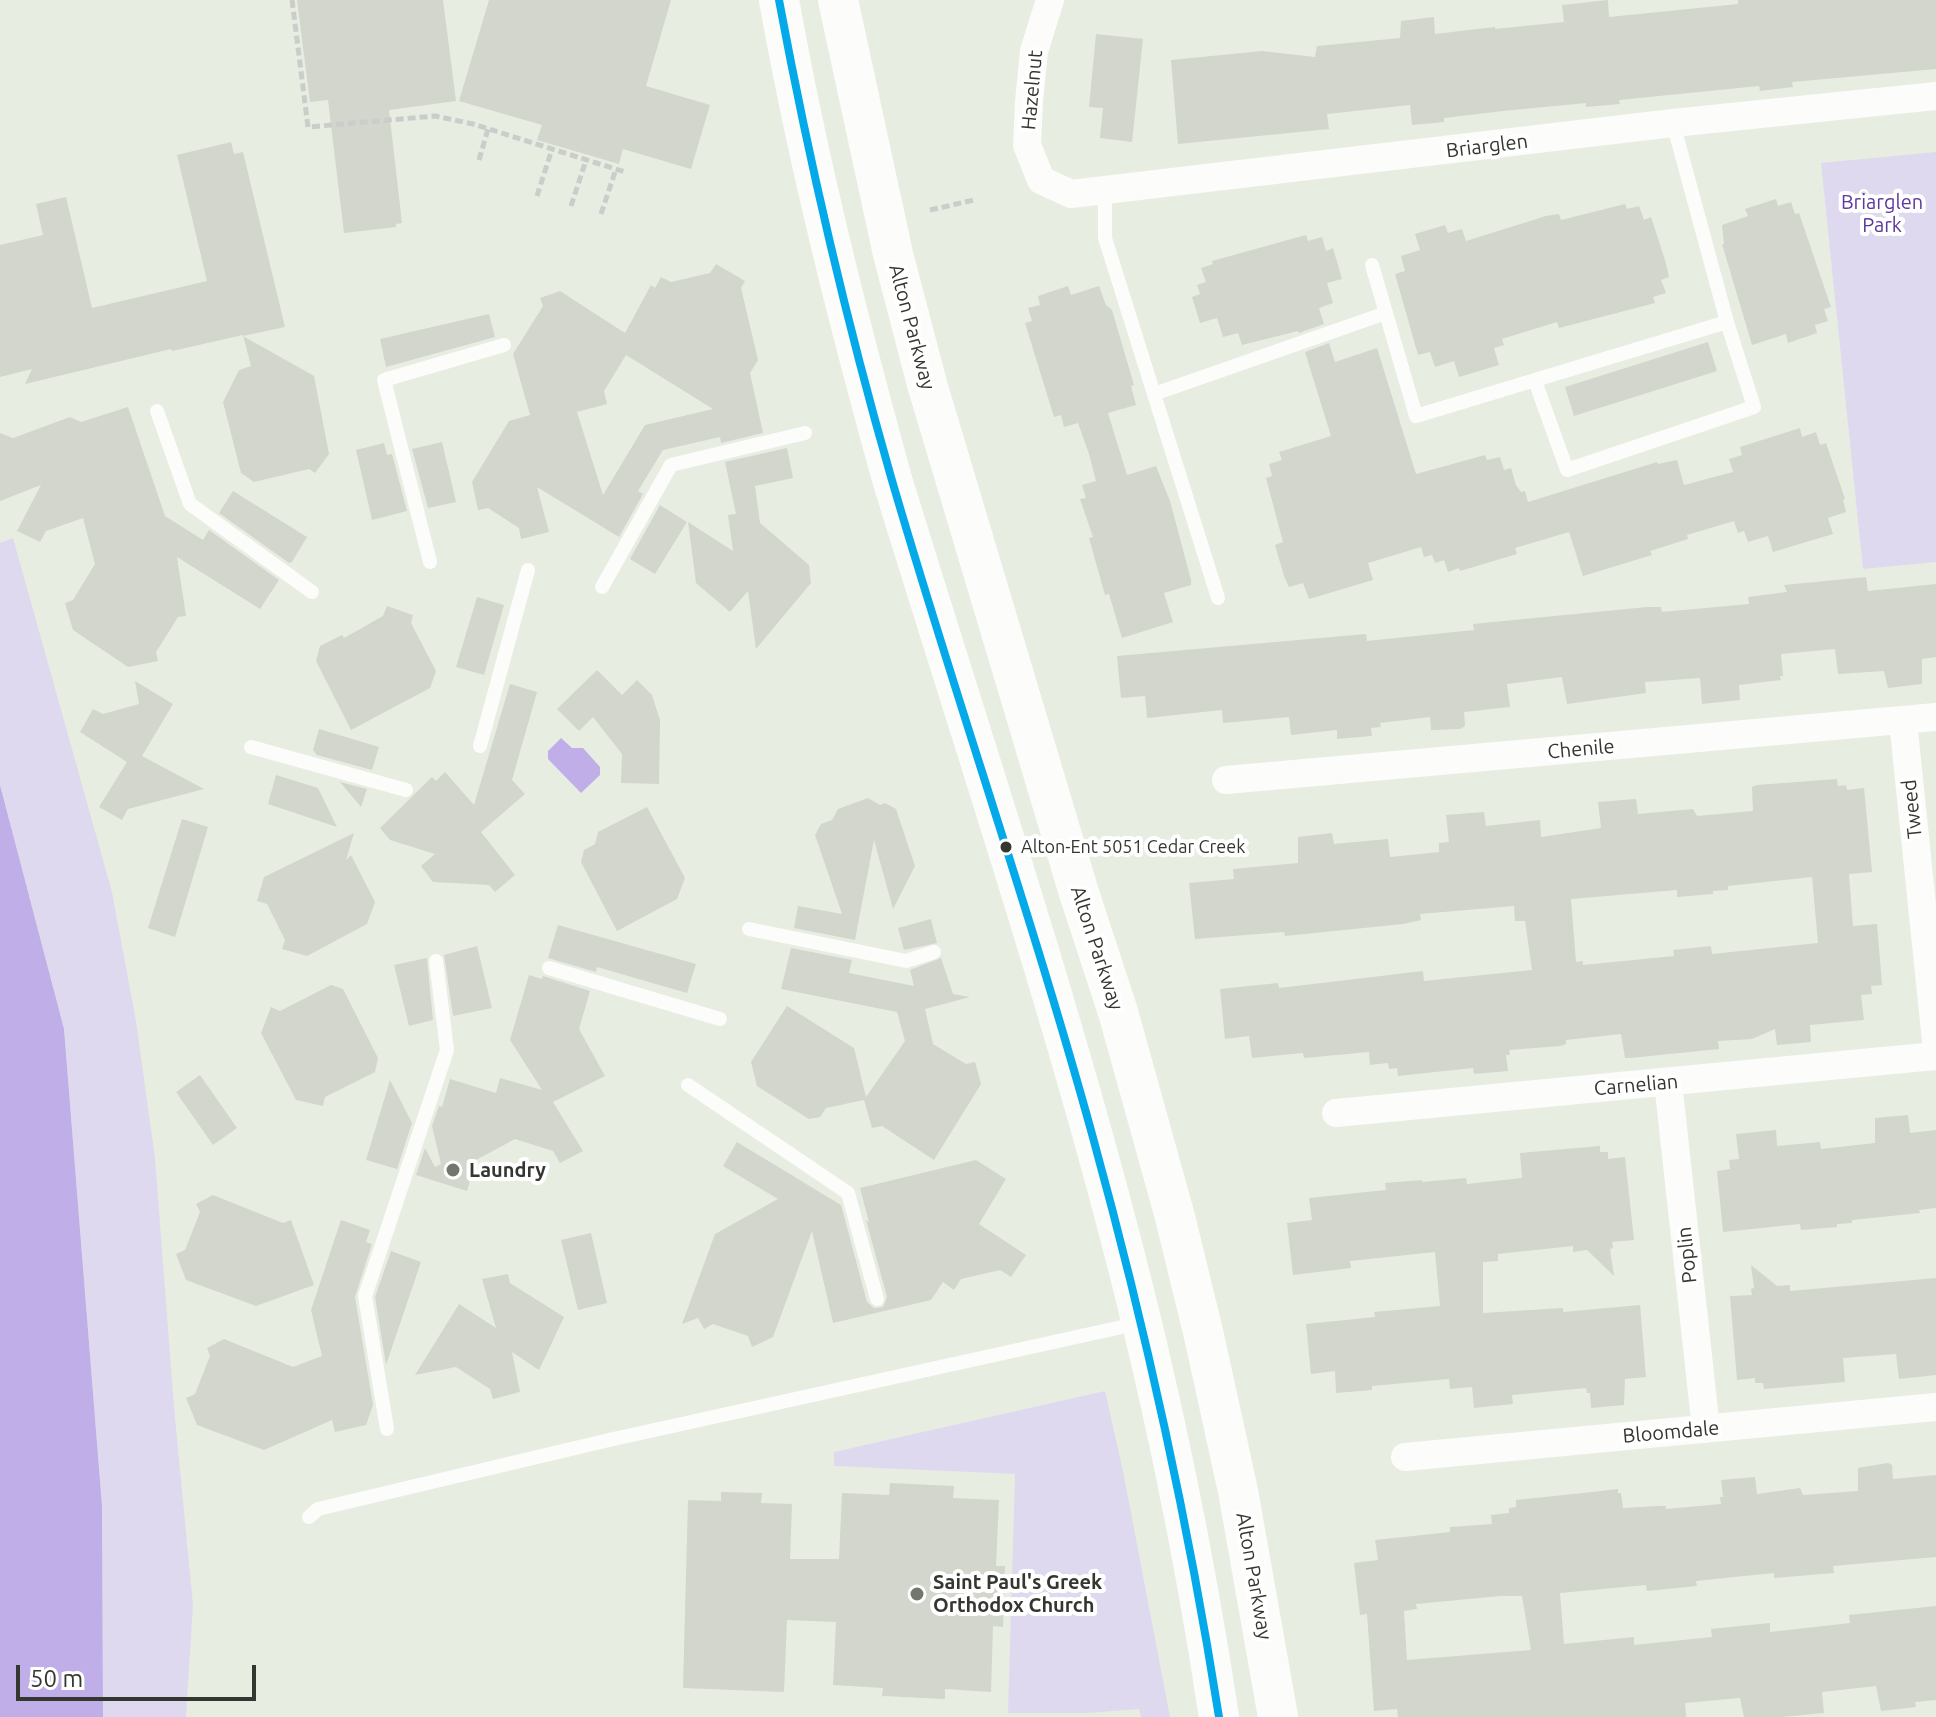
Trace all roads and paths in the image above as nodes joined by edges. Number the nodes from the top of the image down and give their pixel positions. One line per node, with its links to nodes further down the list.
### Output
1 (292, 0): 7 (path)
2 (779, 0): 50 (main road)
3 (838, 0): 57 (main road, Alton Parkway)
4 (1050, 0): 13 (street, Hazelnut)
5 (1936, 96): 6 (street, Briarglen)
6 (1673, 123): 14 (street, Briarglen); 22 (lane)
7 (488, 129): 8 (path); 9 (path)
8 (552, 149): 10 (path); 15 (path)
9 (479, 160)
10 (586, 160): 11 (path); 17 (path)
11 (616, 169): 12 (path); 19 (path)
12 (625, 172)
13 (1041, 180): 14 (street, Briarglen)
14 (1105, 192): 25 (lane)
15 (537, 196)
16 (974, 200): 18 (path)
17 (571, 206)
18 (930, 210)
19 (601, 214)
20 (1372, 265): 21 (lane)
21 (1386, 313): 24 (lane); 25 (lane)
22 (1727, 322): 24 (lane); 24 (lane)
23 (504, 345): 28 (lane)
24 (1535, 381)
25 (1154, 394): 32 (lane)
26 (157, 411): 31 (lane)
27 (805, 433): 30 (lane)
28 (430, 562)
29 (528, 570): 35 (lane)
30 (602, 587)
31 (312, 592)
32 (1218, 598)
33 (1936, 717): 34 (street, Chenile)
34 (1903, 721): 37 (street, Chenile); 44 (street, Tweed)
35 (480, 746)
36 (251, 747): 38 (lane)
37 (1226, 780)
38 (406, 790)
39 (749, 929): 40 (lane)
40 (934, 952)
41 (436, 961): 52 (lane)
42 (549, 968): 43 (lane)
43 (720, 1019)
44 (1936, 1041)
45 (1936, 1056): 46 (street, Carnelian)
46 (1668, 1082): 48 (street, Carnelian); 53 (street, Poplin)
47 (688, 1085): 49 (lane)
48 (1336, 1113)
49 (877, 1299)
50 (1141, 1322): 55 (lane); 56 (main road)
51 (1936, 1407): 53 (street, Bloomdale)
52 (387, 1429)
53 (1706, 1429): 54 (street, Bloomdale)
54 (1405, 1457)
55 (309, 1517)
56 (1219, 1717)
57 (1278, 1717)

